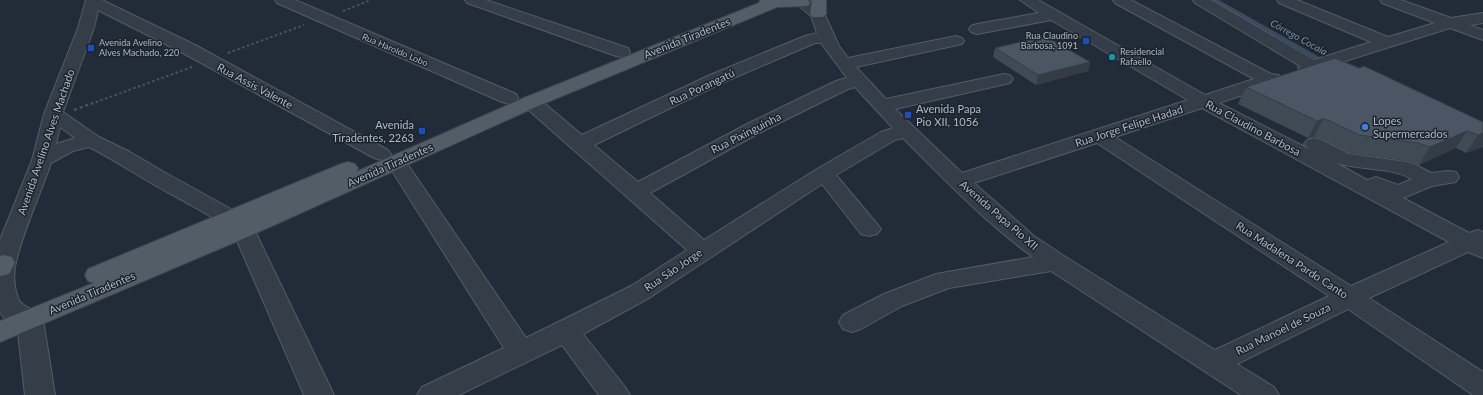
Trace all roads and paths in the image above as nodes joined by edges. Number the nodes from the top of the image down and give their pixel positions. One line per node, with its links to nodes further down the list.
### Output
1 (93, 0): 16 (street, Rua Assis Valente); 18 (street, Avenida Avelino Alves Machado)
2 (282, 0): 15 (street, Rua Haroldo Lobo)
3 (371, 0): 15 (path)
4 (472, 0): 24 (street)
5 (1120, 0): 29 (street)
6 (1200, 0): 26 (street)
7 (1284, 0): 23 (street)
8 (1387, 0): 17 (street)
9 (753, 1): 10 (main road, Avenida Tiradentes); 24 (main road, Avenida Tiradentes)
10 (778, 1): 12 (main road, Avenida Tiradentes); 32 (main road, Avenida Tiradentes)
11 (1032, 1): 13 (street, Rua Claudino Barbosa)
12 (810, 4): 21 (street, Avenida Papa Pio XII)
13 (1053, 15): 19 (street); 31 (street, Rua Claudino Barbosa)
14 (1483, 18): 17 (street, Rua Jorge Felipe Hadad)
15 (322, 19): 30 (street, Rua Haroldo Lobo)
16 (128, 20): 18 (street, Rua Assis Valente); 39 (street, Rua Assis Valente)
17 (1450, 23): 20 (street); 23 (street, Rua Jorge Felipe Hadad)
18 (86, 28): 34 (street, Avenida Avelino Alves Machado)
19 (977, 29)
20 (1483, 35)
21 (826, 37): 25 (street, Avenida Papa Pio XII); 38 (street, Rua Porangatú)
22 (956, 41): 25 (street)
23 (1386, 43): 26 (street, Rua Jorge Felipe Hadad)
24 (622, 52): 30 (main road, Avenida Tiradentes)
25 (844, 64): 28 (street, Avenida Papa Pio XII)
26 (1314, 66): 29 (street, Rua Jorge Felipe Hadad)
27 (1004, 79): 33 (street)
28 (859, 80): 33 (street, Avenida Papa Pio XII); 46 (street, Rua Pixinguinha)
29 (1269, 80): 31 (street, Rua Jorge Felipe Hadad)
30 (509, 98): 39 (main road, Avenida Tiradentes)
31 (1212, 99): 36 (street, Rua Jorge Felipe Hadad); 41 (street, Rua Claudino Barbosa); 44 (street)
32 (531, 102): 38 (street); 39 (main road, Avenida Tiradentes)
33 (882, 106): 35 (street, Avenida Papa Pio XII)
34 (53, 114): 37 (street); 40 (street, Avenida Avelino Alves Machado)
35 (906, 130): 42 (street, Rua São Jorge); 45 (street, Avenida Papa Pio XII)
36 (1099, 135): 45 (street, Rua Jorge Felipe Hadad); 53 (street, Rua Madalena Pardo Canto)
37 (92, 141): 40 (street); 47 (street)
38 (580, 144): 46 (street)
39 (389, 158): 47 (main road, Avenida Tiradentes); 57 (street)
40 (42, 160): 52 (street, Avenida Avelino Alves Machado)
41 (1333, 171): 44 (street); 49 (street, Rua Claudino Barbosa)
42 (824, 173): 48 (street); 50 (street, Rua São Jorge)
43 (1448, 177): 44 (street)
44 (1427, 180)
45 (960, 181): 51 (street, Avenida Papa Pio XII)
46 (636, 192): 50 (street)
47 (237, 224): 54 (main road, Avenida Tiradentes); 61 (street)
48 (869, 229)
49 (1478, 243): 53 (street, Rua Manoel de Souza)
50 (702, 251): 56 (street, Rua São Jorge)
51 (1055, 262): 55 (street); 58 (street, Avenida Papa Pio XII)
52 (2, 266): 54 (street, Avenida Avelino Alves Machado)
53 (1349, 297): 58 (street, Rua Manoel de Souza); 59 (street, Rua Madalena Pardo Canto)
54 (11, 320): 60 (street, Avenida Avelino Alves Machado)
55 (852, 322)
56 (566, 331): 57 (street, Rua São Jorge); 63 (street)
57 (521, 352): 62 (street, Rua São Jorge)
58 (1214, 363): 64 (street, Avenida Papa Pio XII)
59 (1483, 388)
60 (40, 395)
61 (319, 395)
62 (432, 395)
63 (615, 395)
64 (1264, 395)

